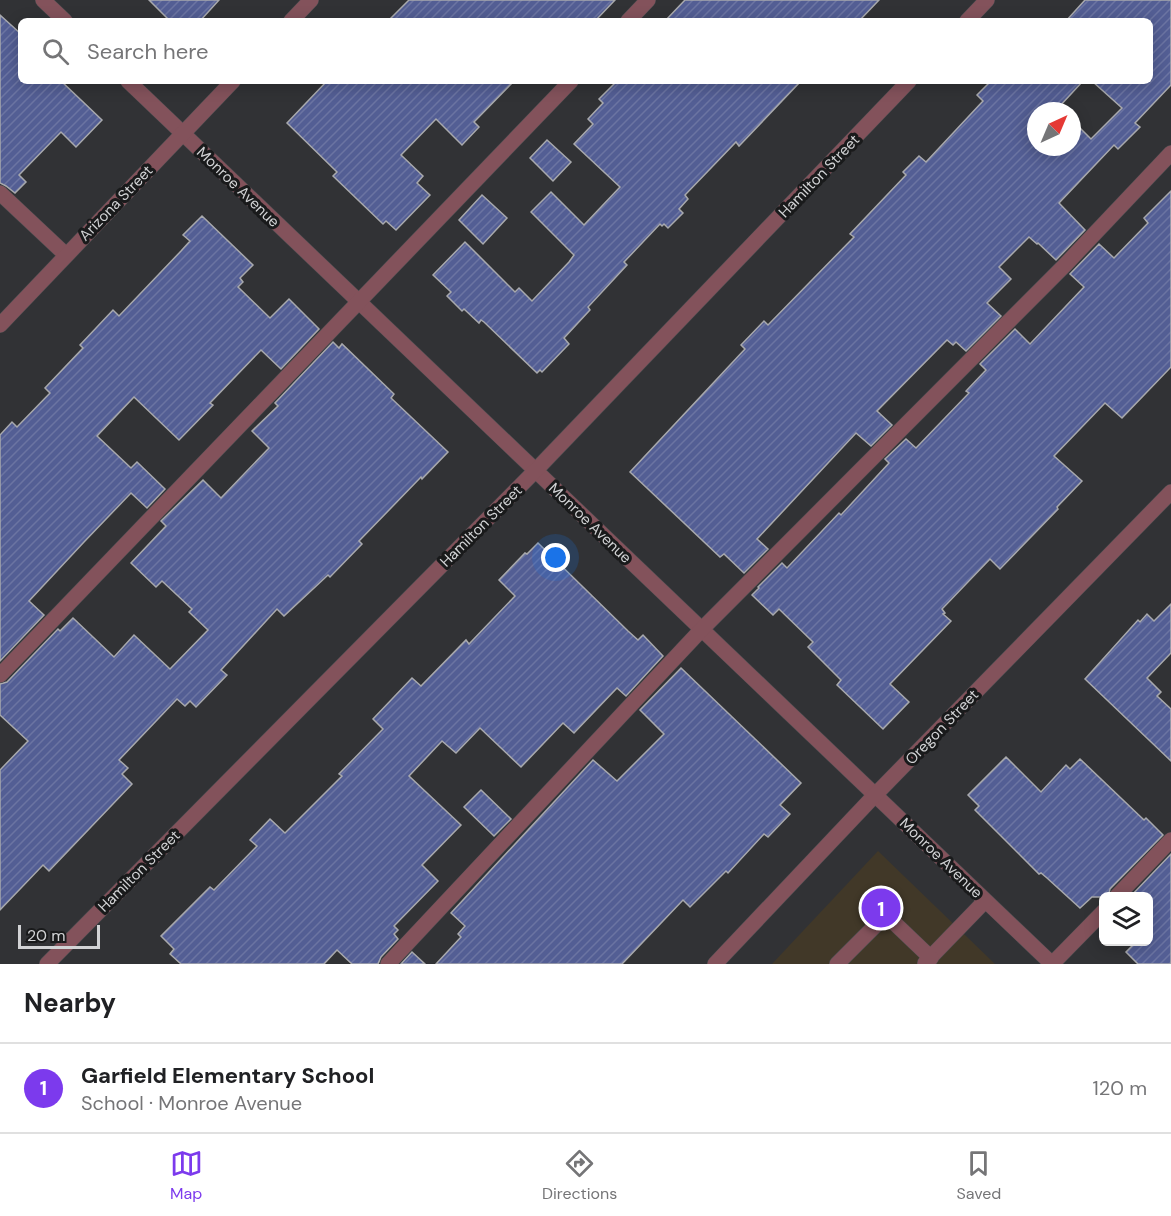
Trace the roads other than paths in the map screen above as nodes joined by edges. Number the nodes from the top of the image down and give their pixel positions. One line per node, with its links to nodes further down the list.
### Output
1 (43, 0): 5 (street)
2 (311, 0): 6 (street)
3 (648, 0): 7 (street)
4 (987, 0): 8 (street)
5 (62, 18)
6 (294, 18)
7 (631, 18)
8 (970, 18)
9 (131, 84): 13 (street, Monroe Avenue)
10 (230, 84): 13 (street, Arizona Street)
11 (568, 84): 17 (street)
12 (906, 84): 19 (street, Hamilton Street)
13 (182, 133): 16 (street, Arizona Street); 17 (street, Monroe Avenue)
14 (1171, 153): 21 (street)
15 (0, 193): 16 (street)
16 (66, 255): 18 (street, Arizona Street)
17 (358, 303): 19 (street, Monroe Avenue); 22 (street)
18 (0, 324)
19 (535, 471): 21 (street, Monroe Avenue); 29 (street, Hamilton Street)
20 (1171, 492): 23 (street, Oregon Street)
21 (702, 630): 23 (street, Monroe Avenue); 30 (street)
22 (0, 675)
23 (875, 795): 26 (street, Monroe Avenue); 31 (street, Oregon Street)
24 (1171, 840): 25 (street)
25 (1122, 892)
26 (985, 901): 28 (street); 33 (street, Monroe Avenue)
27 (1099, 916): 33 (street)
28 (928, 961): 32 (street)
29 (47, 964)
30 (388, 964)
31 (715, 964)
32 (837, 964)
33 (1052, 964)

